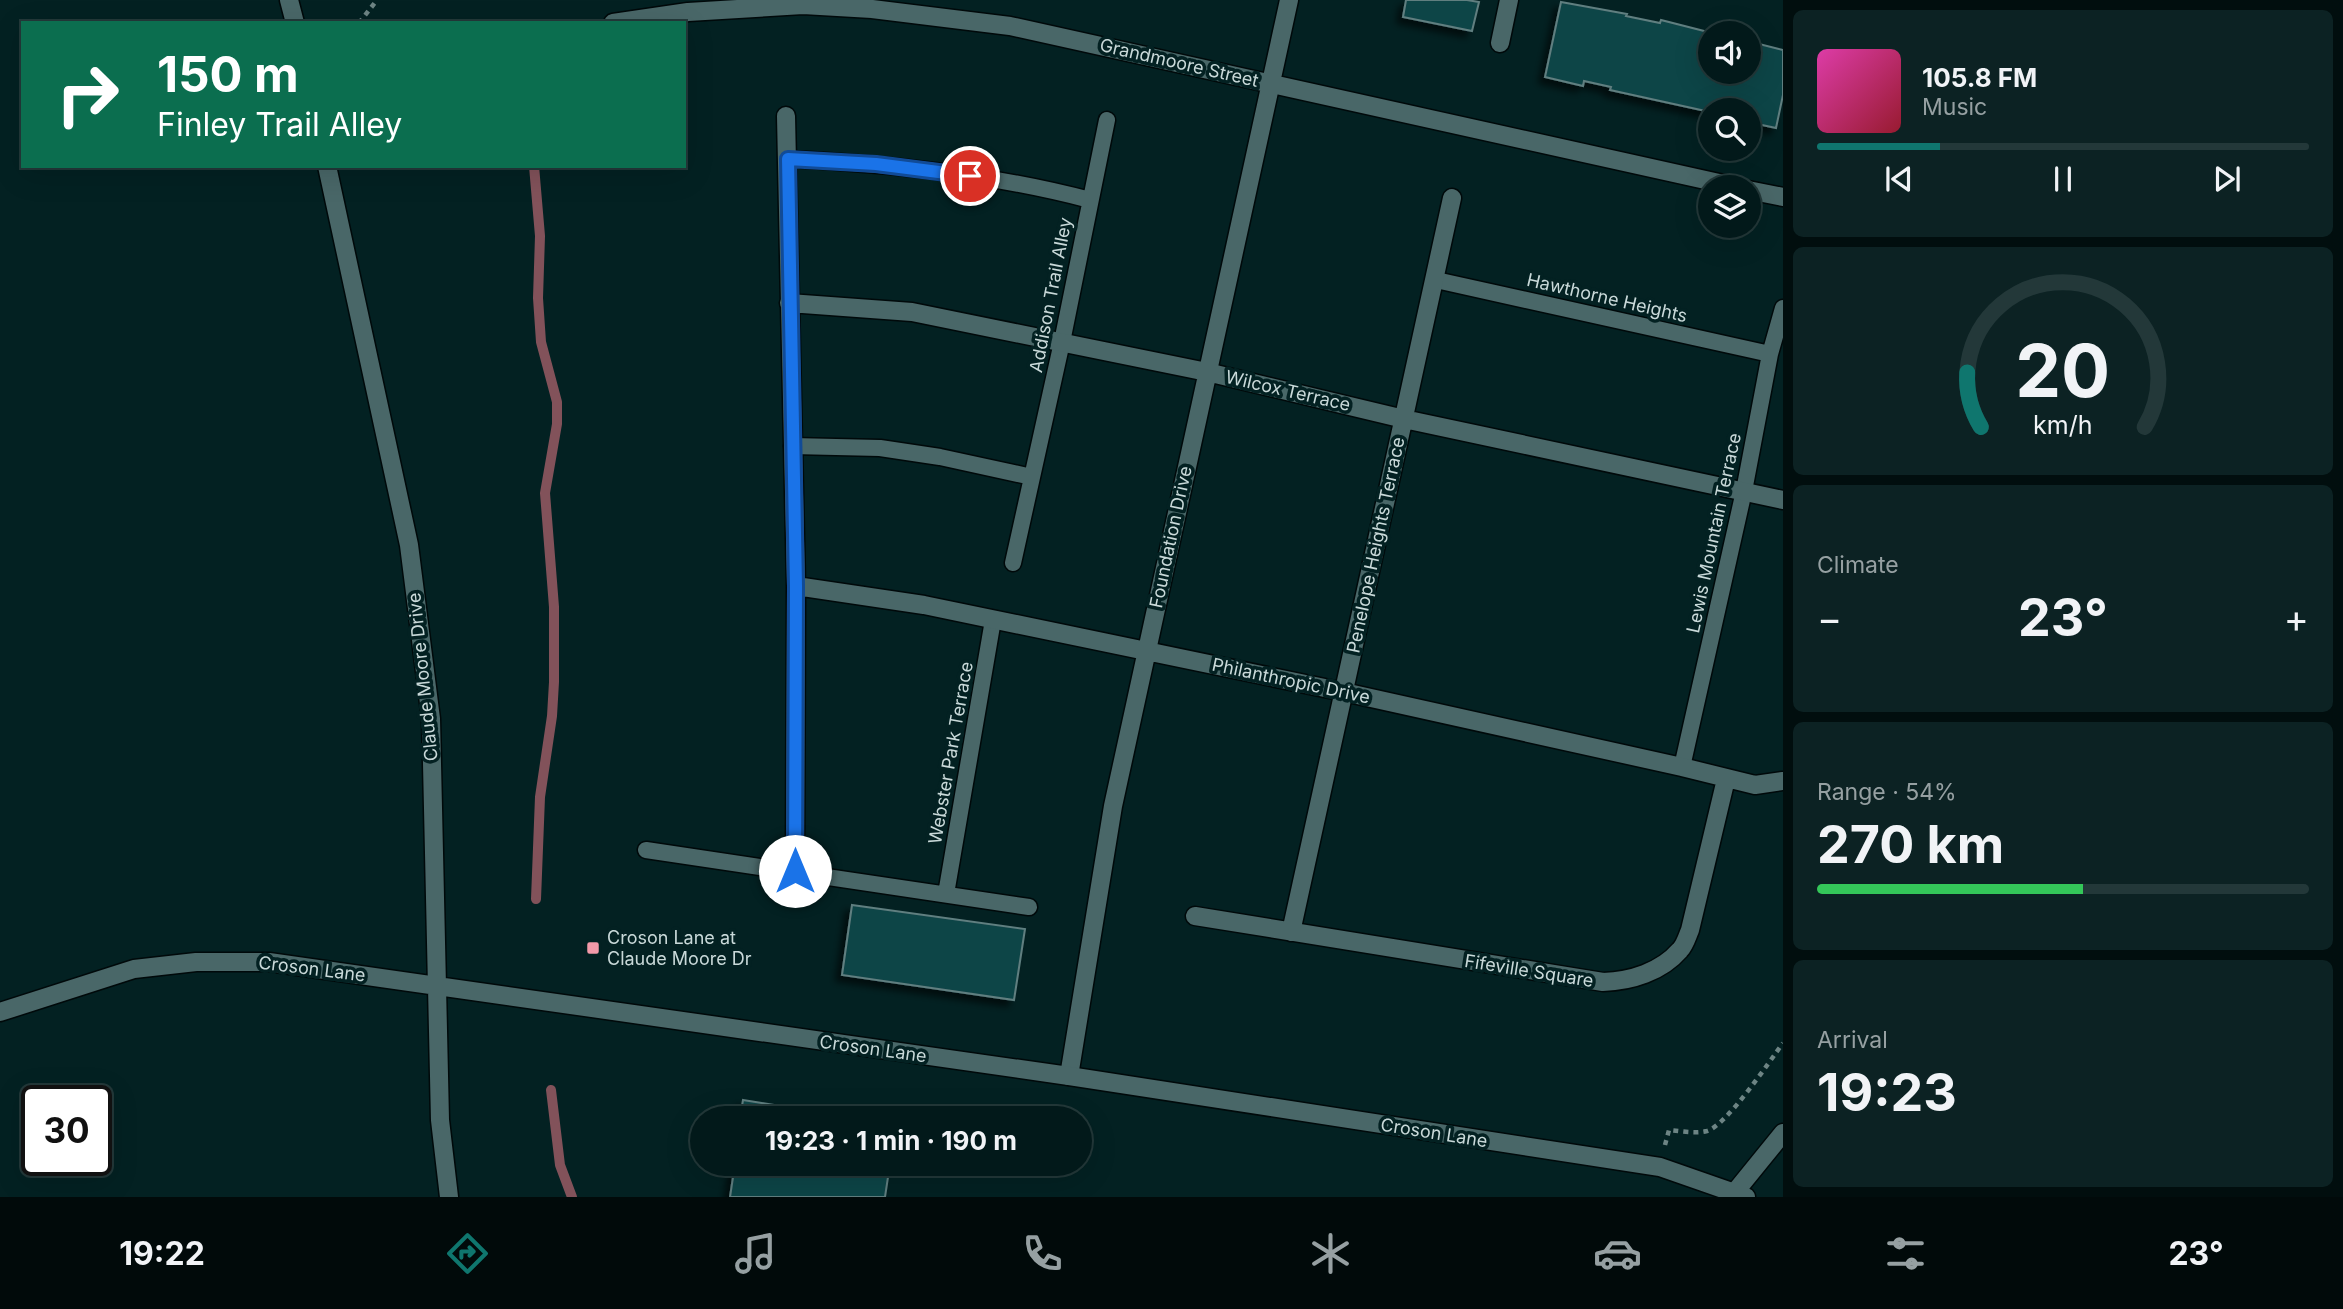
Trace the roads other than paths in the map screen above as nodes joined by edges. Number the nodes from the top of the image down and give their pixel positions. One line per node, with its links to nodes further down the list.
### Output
1 (289, 0): 5 (street)
2 (1289, 0): 8 (street, Foundation Drive)
3 (1509, 0): 7 (street)
4 (688, 6): 6 (street, Grandmoore Street); 8 (street, Grandmoore Street)
5 (294, 21)
6 (622, 21)
7 (1500, 43)
8 (1270, 84): 13 (street, Grandmoore Street); 23 (street, Foundation Drive)
9 (786, 116): 11 (street)
10 (1107, 120): 17 (lane, Addison Trail Alley)
11 (788, 159): 17 (lane); 19 (street)
12 (327, 168): 43 (street, Claude Moore Drive)
13 (1698, 178)
14 (1761, 193): 15 (street)
15 (1783, 197)
16 (1452, 198): 18 (street, Penelope Heights Terrace)
17 (1090, 200): 21 (lane, Addison Trail Alley)
18 (1436, 280): 22 (lane, Hawthorne Heights); 24 (street, Penelope Heights Terrace)
19 (789, 303): 21 (street, Wilcox Terrace); 25 (street)
20 (1783, 307): 22 (lane, Lewis Mountain Terrace)
21 (1062, 342): 23 (street, Wilcox Terrace); 26 (lane, Addison Trail Alley)
22 (1770, 354): 27 (lane, Lewis Mountain Terrace)
23 (1207, 372): 24 (street, Wilcox Terrace); 32 (street, Foundation Drive)
24 (1404, 419): 27 (street, Wilcox Terrace); 33 (street, Penelope Heights Terrace)
25 (792, 446): 26 (lane); 30 (street)
26 (1032, 477): 29 (lane, Addison Trail Alley)
27 (1744, 491): 28 (street, Wilcox Terrace); 34 (lane, Lewis Mountain Terrace)
28 (1783, 500)
29 (1013, 563)
30 (796, 586): 31 (street, Philanthropic Drive); 38 (street)
31 (993, 620): 32 (street, Philanthropic Drive); 39 (lane, Webster Park Terrace)
32 (1146, 652): 33 (street, Philanthropic Drive); 45 (street, Foundation Drive)
33 (1344, 692): 34 (street, Philanthropic Drive); 42 (street, Penelope Heights Terrace)
34 (1682, 767): 35 (street, Philanthropic Drive)
35 (1726, 779): 36 (street, Philanthropic Drive); 42 (street, Fifeville Square)
36 (1783, 781)
37 (646, 850): 38 (lane)
38 (795, 871): 39 (lane)
39 (946, 894): 40 (lane)
40 (1029, 907)
41 (1195, 916): 42 (street, Fifeville Square)
42 (1291, 933)
43 (436, 986): 44 (street, Croson Lane); 45 (street, Croson Lane); 48 (street, Claude Moore Drive)
44 (0, 1012)
45 (1069, 1076): 47 (street, Croson Lane)
46 (1783, 1133): 47 (street)
47 (1737, 1196)
48 (449, 1197)

